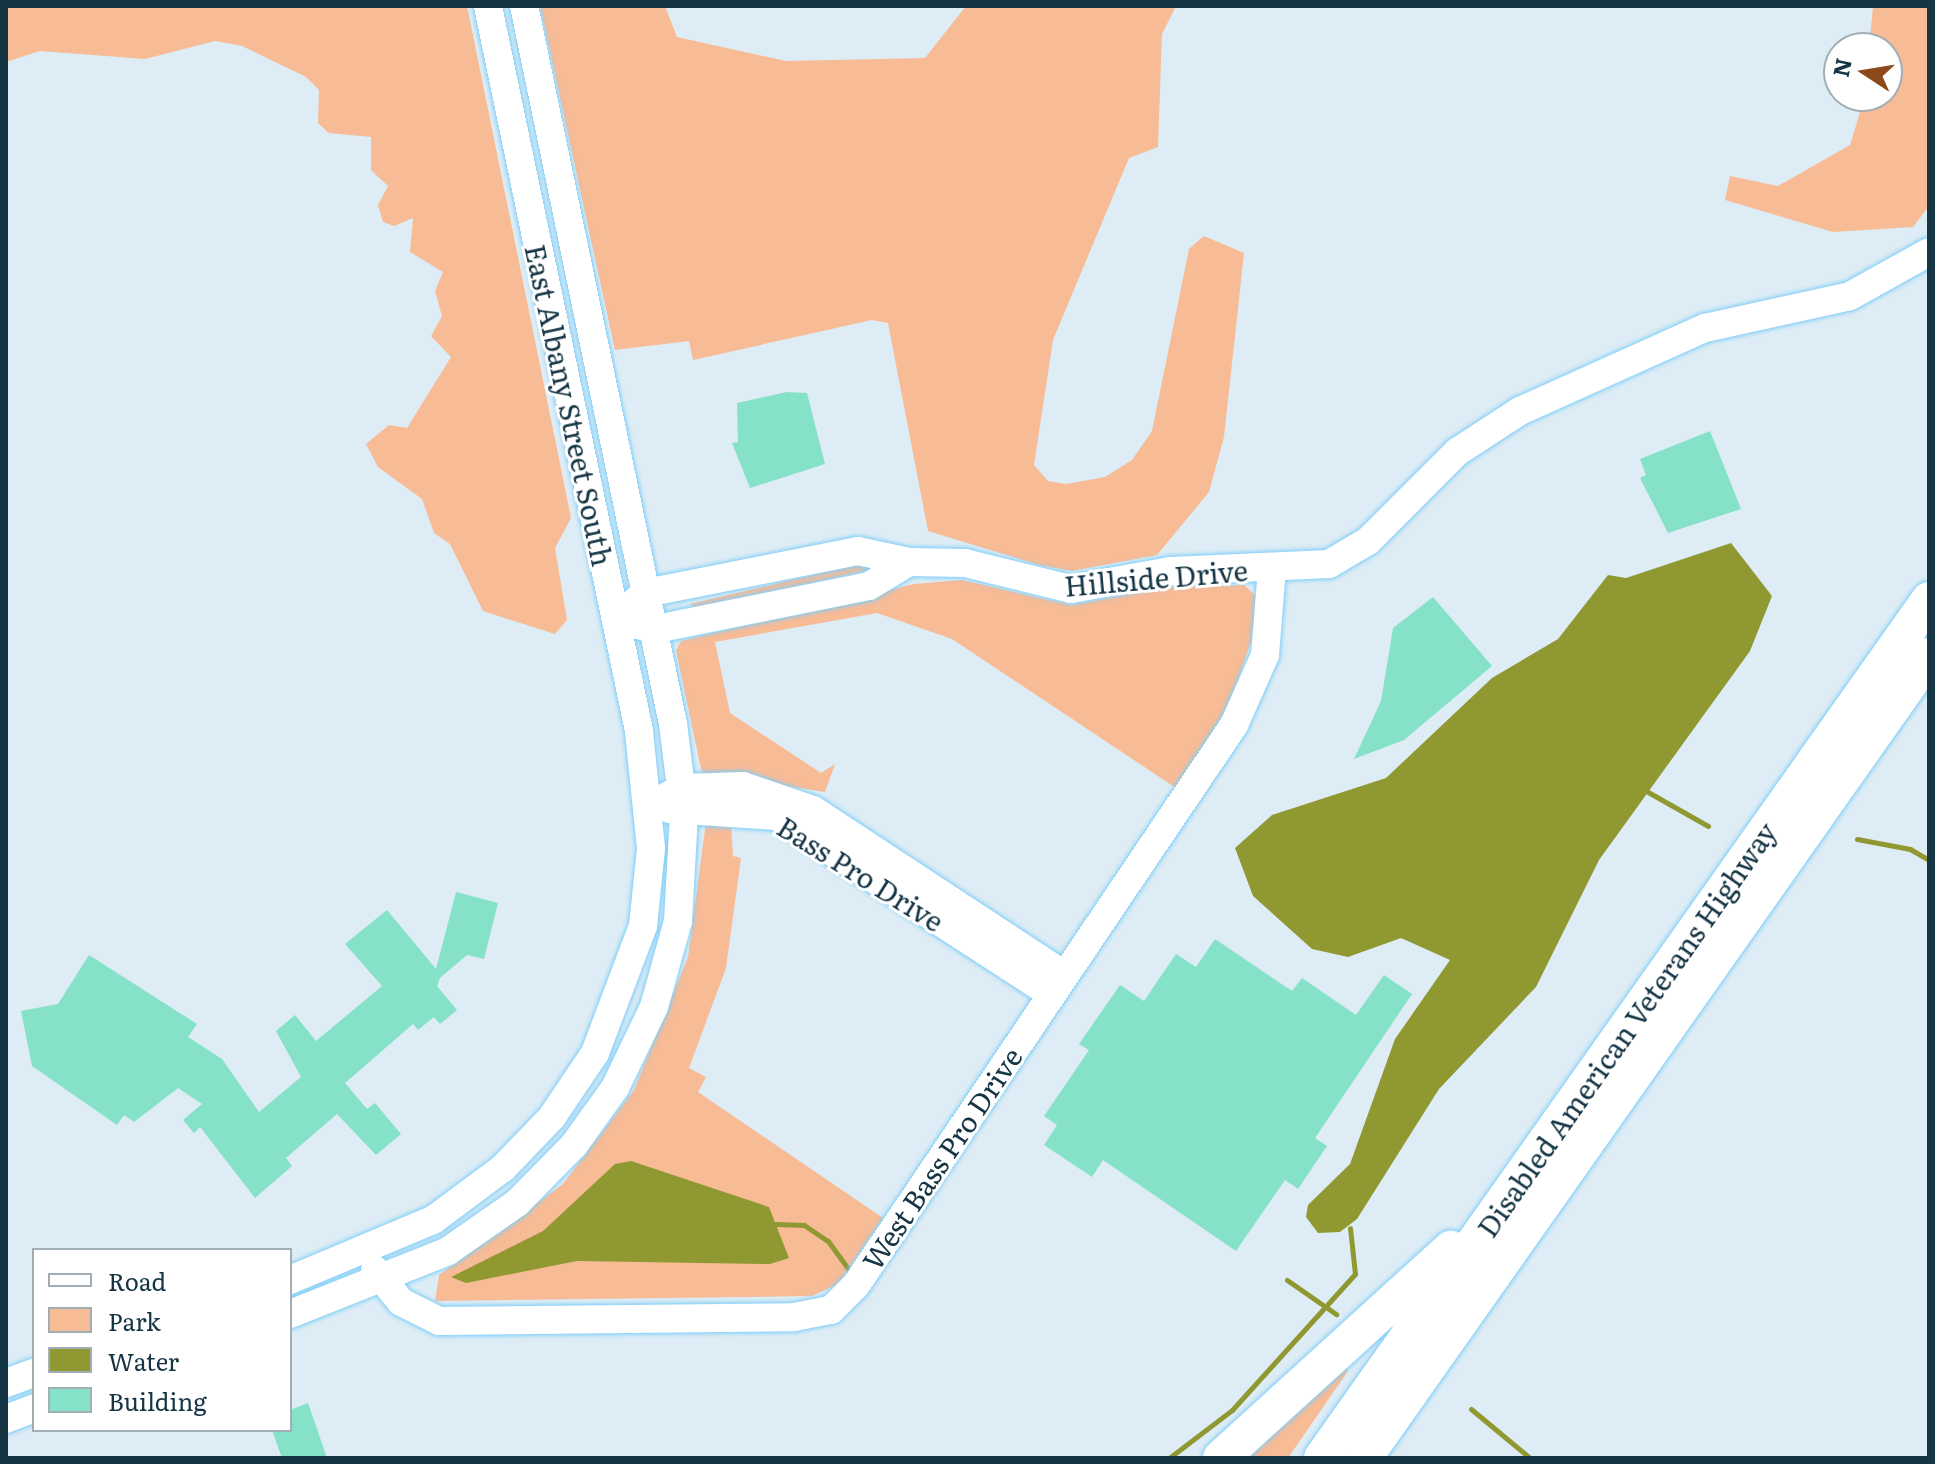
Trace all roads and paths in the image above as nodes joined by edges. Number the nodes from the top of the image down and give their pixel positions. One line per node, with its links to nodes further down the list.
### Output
1 (488, 6): 8 (street, East Albany Street South)
2 (524, 6): 6 (street, East Albany Street South)
3 (1929, 252): 5 (street, Hillside Drive)
4 (909, 562): 5 (street, Hillside Drive); 6 (street, Hillside Drive); 9 (street)
5 (1272, 568): 13 (street, West Bass Pro Drive)
6 (646, 593): 8 (street); 9 (street, East Albany Street South)
7 (1929, 600): 14 (highway, Disabled American Veterans Highway)
8 (614, 619): 9 (street); 12 (street, East Albany Street South)
9 (656, 629): 11 (street, East Albany Street South)
10 (1929, 656): 25 (highway, Disabled American Veterans Highway)
11 (683, 800): 12 (street, Bass Pro Drive); 13 (street, Bass Pro Drive); 17 (street, East Albany Street South)
12 (648, 805): 15 (street, East Albany Street South)
13 (1057, 984): 17 (street, West Bass Pro Drive)
14 (1509, 1194): 23 (highway); 24 (highway, Disabled American Veterans Highway)
15 (368, 1250): 16 (street, East Albany Street South); 17 (street)
16 (292, 1279)
17 (380, 1284): 18 (street, East Albany Street South)
18 (292, 1313)
19 (32, 1374): 20 (street)
20 (6, 1383)
21 (32, 1409): 22 (street)
22 (6, 1419)
23 (1221, 1458)
24 (1322, 1458)
25 (1364, 1458)

